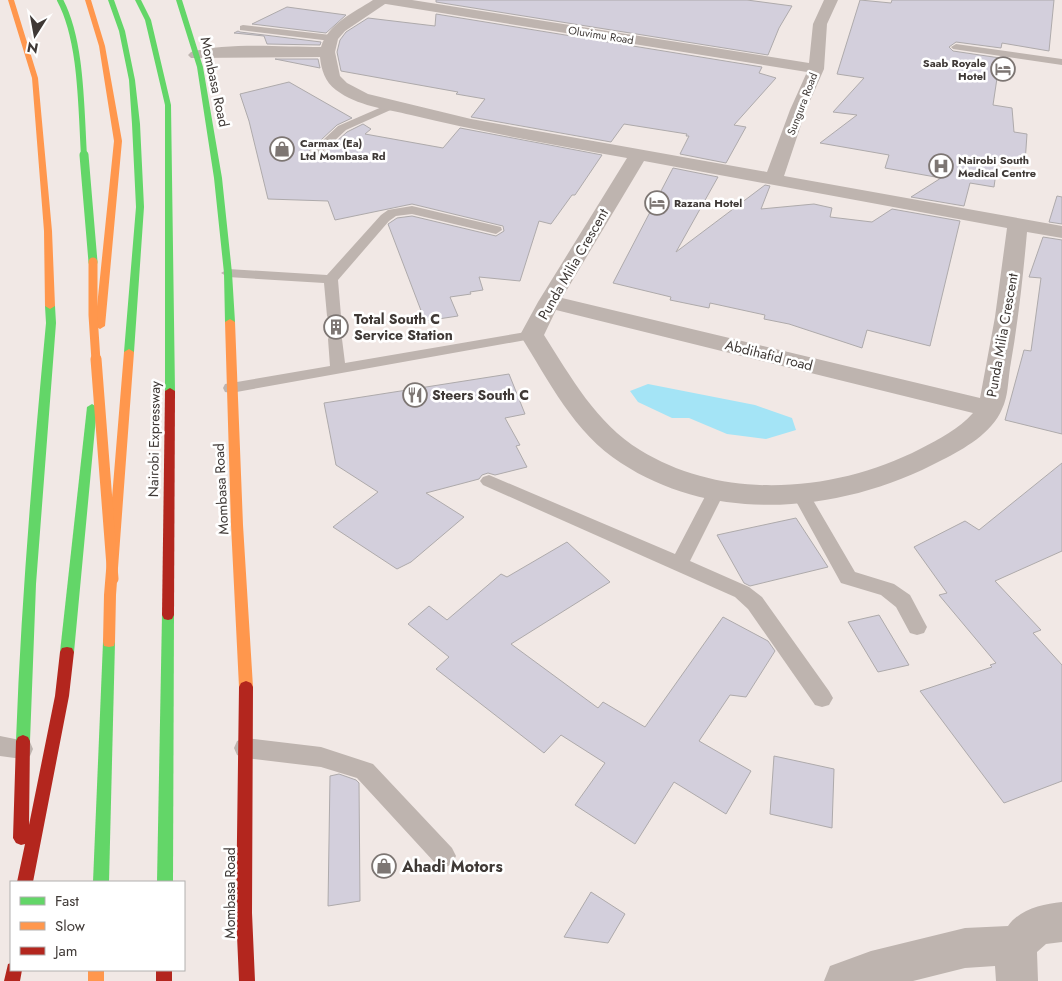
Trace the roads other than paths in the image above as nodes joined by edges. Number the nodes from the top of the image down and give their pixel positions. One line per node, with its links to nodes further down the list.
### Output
1 (11, 0): 43 (highway)
2 (60, 0): 38 (highway, bridge)
3 (88, 0): 46 (highway)
4 (111, 0): 38 (highway, Nairobi Expressway, bridge)
5 (138, 0): 17 (highway, Nairobi Expressway)
6 (179, 0): 13 (highway, Mombasa Road)
7 (382, 0): 11 (street)
8 (386, 0): 15 (street, Oluvimu Road)
9 (831, 0): 15 (street, Sungura Road)
10 (243, 28): 11 (lane)
11 (329, 45): 13 (street); 18 (street)
12 (956, 47): 14 (lane)
13 (196, 55): 25 (highway, Mombasa Road)
14 (1062, 62)
15 (816, 69): 21 (street, Sungura Road)
16 (174, 82): 17 (highway)
17 (168, 105): 48 (highway, Nairobi Expressway)
18 (391, 106): 19 (street); 20 (lane)
19 (638, 155): 21 (street); 27 (street, Punda Milia Crescent)
20 (312, 156)
21 (774, 178): 22 (street)
22 (1018, 224): 24 (street); 33 (street, Punda Milia Crescent)
23 (496, 230): 26 (lane)
24 (1062, 232)
25 (228, 273): 26 (lane); 32 (highway, Mombasa Road)
26 (331, 279): 28 (lane)
27 (549, 302): 29 (street, Punda Milia Crescent); 33 (street, Abdihafid road)
28 (334, 316)
29 (532, 335): 31 (lane); 35 (street, Punda Milia Crescent)
30 (335, 339): 31 (lane)
31 (338, 370): 32 (lane)
32 (231, 388): 42 (highway, Mombasa Road)
33 (990, 409): 36 (street, Punda Milia Crescent)
34 (489, 481): 37 (lane)
35 (716, 491): 36 (street, Punda Milia Crescent); 37 (lane)
36 (801, 494): 39 (lane)
37 (680, 564): 40 (lane)
38 (113, 579): 47 (highway, Nairobi Expressway)
39 (917, 626)
40 (822, 698)
41 (0, 746): 43 (lane)
42 (246, 748): 44 (lane); 50 (highway, Mombasa Road)
43 (22, 749): 45 (highway)
44 (444, 856)
45 (20, 881)
46 (25, 881)
47 (101, 881)
48 (165, 881)
49 (1041, 937): 51 (street)
50 (247, 981)
51 (845, 981)

